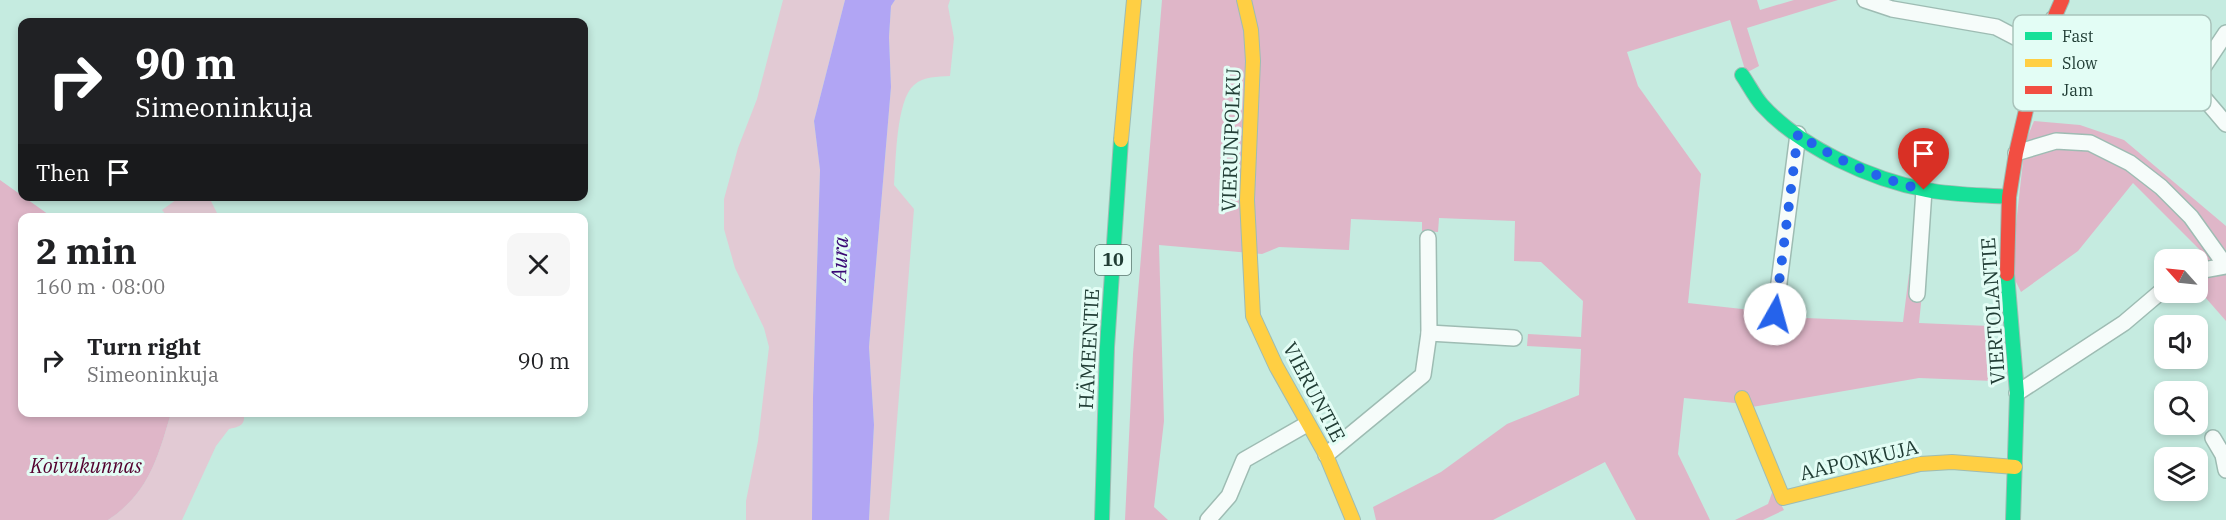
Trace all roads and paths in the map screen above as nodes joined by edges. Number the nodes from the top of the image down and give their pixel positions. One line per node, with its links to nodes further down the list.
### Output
1 (1134, 0): 33 (main road, HÄMEENTIE / 10)
2 (1244, 0): 20 (main road, VIERUNPOLKU)
3 (1864, 0): 7 (street)
4 (2062, 0): 5 (main road, VIERTOLANTIE)
5 (2055, 15)
6 (2226, 33): 8 (street)
7 (2013, 36)
8 (2211, 56)
9 (1742, 75): 13 (main road)
10 (2211, 106): 12 (street)
11 (2026, 111): 14 (main road, VIERTOLANTIE)
12 (2226, 124)
13 (1798, 134): 15 (main road); 23 (street)
14 (2016, 153): 16 (main road, VIERTOLANTIE); 18 (street)
15 (1924, 190): 16 (main road); 21 (street)
16 (2009, 197): 26 (main road, VIERTOLANTIE)
17 (1428, 238): 24 (street)
18 (2226, 266): 19 (street)
19 (2208, 269)
20 (1252, 281): 28 (main road, VIERUNTIE)
21 (1917, 294)
22 (2154, 298): 26 (street)
23 (1775, 314)
24 (1429, 333): 25 (street); 30 (street)
25 (1514, 338)
26 (2017, 393): 31 (main road, VIERTOLANTIE)
27 (1742, 398): 31 (main road, AAPONKUJA)
28 (1307, 424): 30 (main road, VIERUNTIE); 34 (street)
29 (2213, 438): 32 (street)
30 (1326, 455): 35 (main road, VIERUNTIE)
31 (2015, 467): 36 (main road, VIERTOLANTIE)
32 (2226, 470)
33 (1102, 520)
34 (1208, 520)
35 (1353, 520)
36 (2013, 520)

